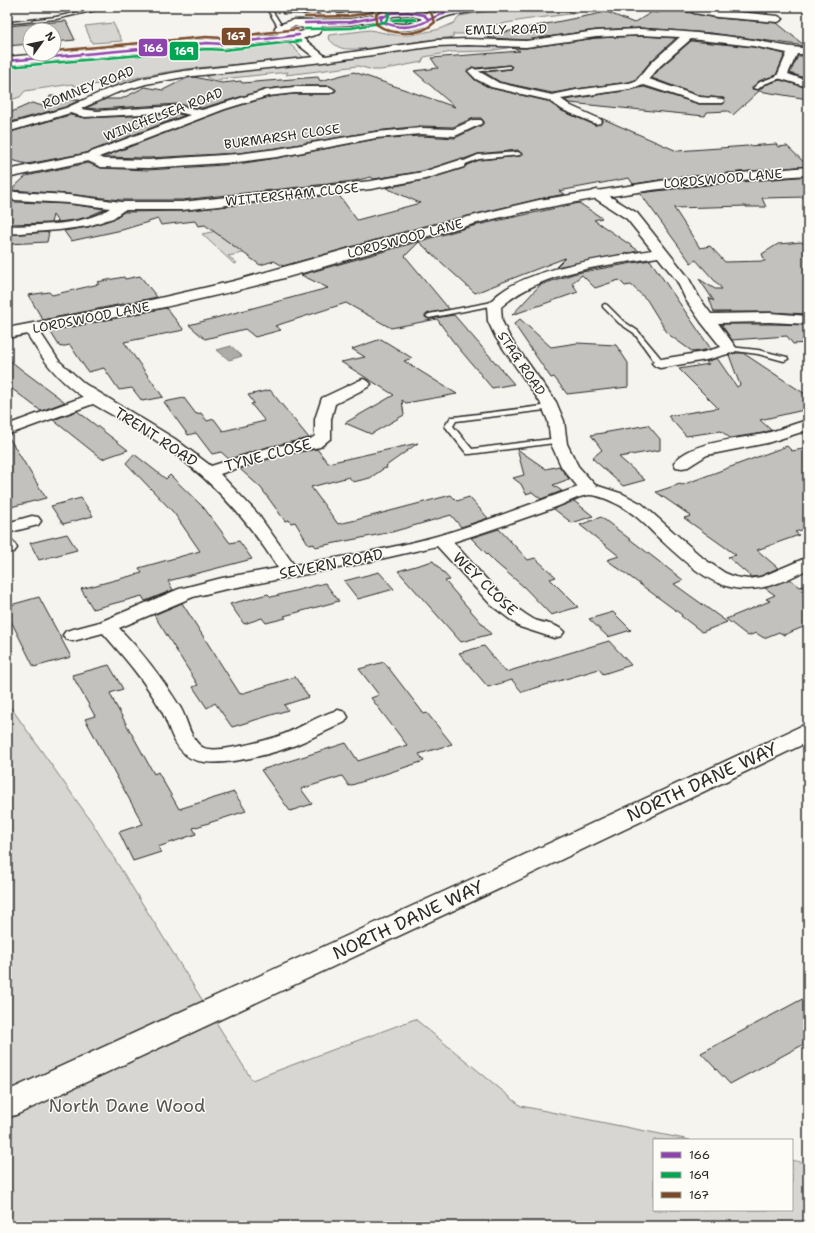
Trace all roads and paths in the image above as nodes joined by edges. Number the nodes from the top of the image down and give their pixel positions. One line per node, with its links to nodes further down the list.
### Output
1 (107, 7): 16 (lane)
2 (268, 7): 18 (lane)
3 (308, 7): 8 (lane)
4 (354, 7): 10 (lane)
5 (446, 7): 9 (street)
6 (478, 7): 14 (street)
7 (782, 9): 15 (street)
8 (284, 10): 12 (lane); 17 (lane)
9 (403, 10): 13 (street); 14 (street)
10 (339, 12)
11 (697, 12): 15 (street)
12 (317, 15)
13 (383, 16): 14 (street); 17 (street); 19 (street)
14 (429, 20)
15 (778, 20): 23 (street)
16 (14, 22)
17 (305, 23): 18 (street); 19 (street)
18 (281, 27): 20 (street); 22 (street)
19 (315, 32): 20 (street); 26 (street)
20 (294, 35): 22 (street); 27 (street)
21 (689, 36): 23 (street, EMILY ROAD); 26 (street, EMILY ROAD); 32 (street)
22 (207, 43): 28 (street)
23 (753, 43): 24 (street, EMILY ROAD)
24 (793, 51): 25 (street, EMILY ROAD); 31 (street)
25 (808, 51)
26 (339, 57): 27 (street, EMILY ROAD)
27 (323, 59): 38 (street, ROMNEY ROAD)
28 (7, 62)
29 (509, 67): 30 (lane)
30 (473, 71): 36 (street)
31 (782, 76): 33 (street); 34 (lane)
32 (643, 81): 36 (street); 37 (street)
33 (808, 84)
34 (756, 88)
35 (330, 90): 39 (street, WINCHELSEA ROAD)
36 (552, 98): 40 (street)
37 (719, 101)
38 (70, 110): 39 (street); 42 (street, ROMNEY ROAD)
39 (202, 114): 44 (street, WINCHELSEA ROAD)
40 (596, 121)
41 (477, 122): 44 (street, BURMARSH CLOSE)
42 (7, 130)
43 (518, 154): 45 (lane)
44 (89, 157): 47 (street, WINCHELSEA ROAD)
45 (460, 164): 50 (street, WITTERSHAM CLOSE)
46 (808, 171): 49 (street, LORDSWOOD LANE)
47 (7, 174)
48 (7, 194): 50 (street, WITTERSHAM CLOSE)
49 (598, 194): 52 (street); 58 (street, LORDSWOOD LANE)
50 (121, 206): 51 (street)
51 (7, 230)
52 (660, 253): 53 (street); 56 (street)
53 (498, 302): 55 (lane); 65 (street, STAG ROAD)
54 (605, 306): 62 (lane)
55 (429, 316)
56 (706, 319): 57 (street); 60 (street)
57 (808, 320)
58 (31, 328): 59 (street, LORDSWOOD LANE); 64 (street, TRENT ROAD)
59 (7, 333)
60 (730, 349): 61 (lane); 62 (street)
61 (784, 359)
62 (660, 363)
63 (363, 384): 70 (street, TYNE CLOSE)
64 (95, 398): 67 (street); 70 (street, TRENT ROAD)
65 (550, 407): 68 (street, STAG ROAD); 68 (lane)
66 (808, 425): 69 (street)
67 (7, 430)
68 (559, 440): 71 (street, STAG ROAD)
69 (682, 463)
70 (208, 472): 76 (street, TRENT ROAD)
71 (589, 489): 74 (street, SEVERN ROAD); 75 (street)
72 (32, 521): 73 (street)
73 (7, 528)
74 (441, 540): 76 (street, SEVERN ROAD); 78 (street, WEY CLOSE)
75 (808, 562)
76 (289, 572): 77 (street, SEVERN ROAD)
77 (107, 626): 79 (street, SEVERN ROAD); 80 (street)
78 (554, 632)
79 (72, 635)
80 (338, 717)
81 (808, 732): 82 (street, NORTH DANE WAY)
82 (7, 1105)

